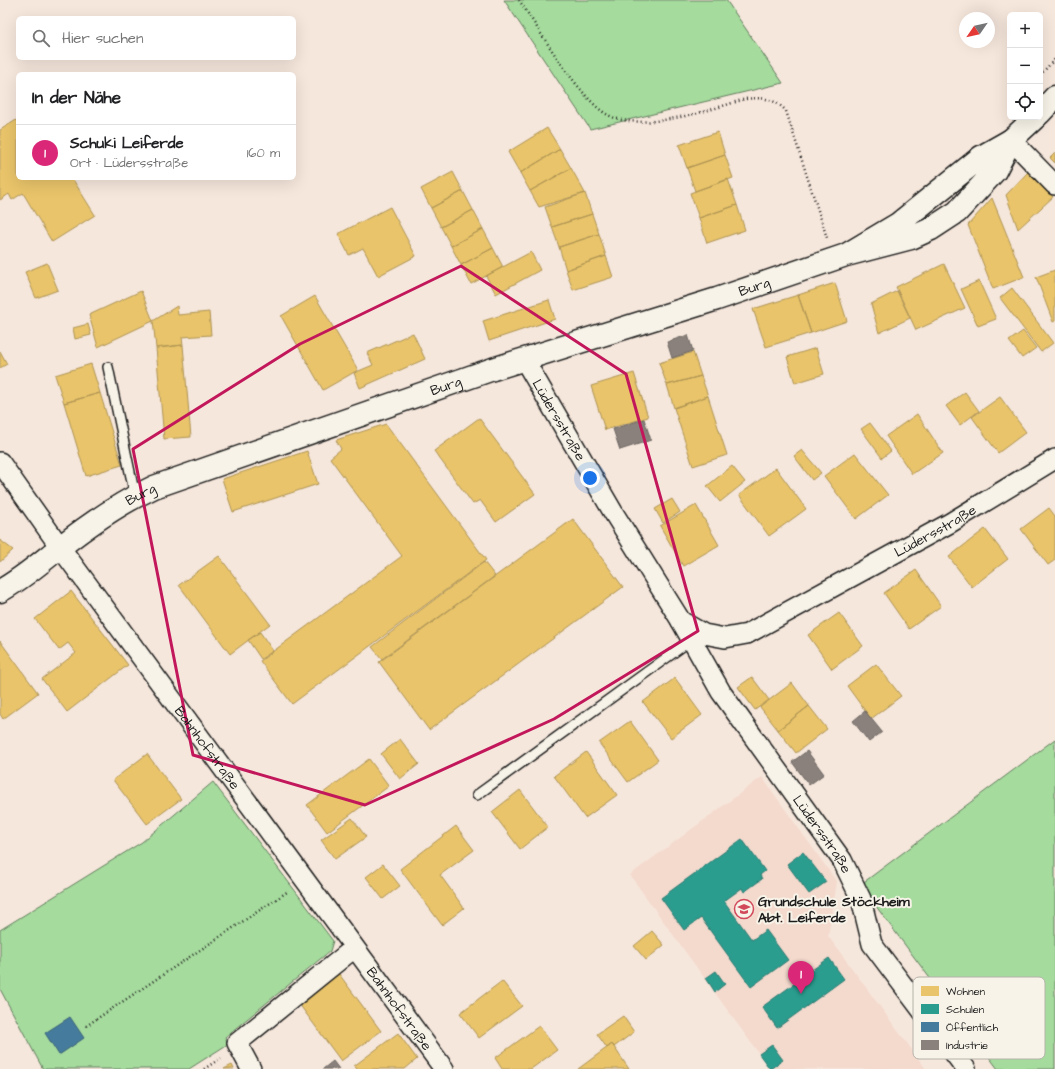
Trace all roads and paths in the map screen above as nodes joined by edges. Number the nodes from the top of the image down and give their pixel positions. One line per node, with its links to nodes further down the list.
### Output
1 (520, 0): 9 (path)
2 (1055, 59): 3 (path)
3 (1043, 72)
4 (1055, 97): 5 (street)
5 (1043, 110)
6 (1033, 120): 7 (street, Burg)
7 (1011, 140): 8 (street); 9 (street, Burg)
8 (1055, 185)
9 (840, 257): 10 (street, Burg)
10 (525, 361): 14 (street, Burg); 17 (street, Lüdersstraße)
11 (108, 367): 14 (lane)
12 (1055, 459): 17 (street, Lüdersstraße)
13 (0, 462): 15 (street, Bahnhofstraße)
14 (136, 496): 15 (street, Burg)
15 (60, 547): 16 (street, Burg); 20 (street, Bahnhofstraße)
16 (0, 591)
17 (681, 621): 18 (street, Lüdersstraße)
18 (691, 640): 19 (lane); 22 (street, Lüdersstraße)
19 (477, 795)
20 (303, 879): 21 (street, Bahnhofstraße); 23 (path)
21 (354, 949): 25 (street); 26 (street, Bahnhofstraße)
22 (913, 999)
23 (86, 1026)
24 (958, 1059): 27 (street, Lüdersstraße)
25 (251, 1069)
26 (444, 1069)
27 (966, 1069)

